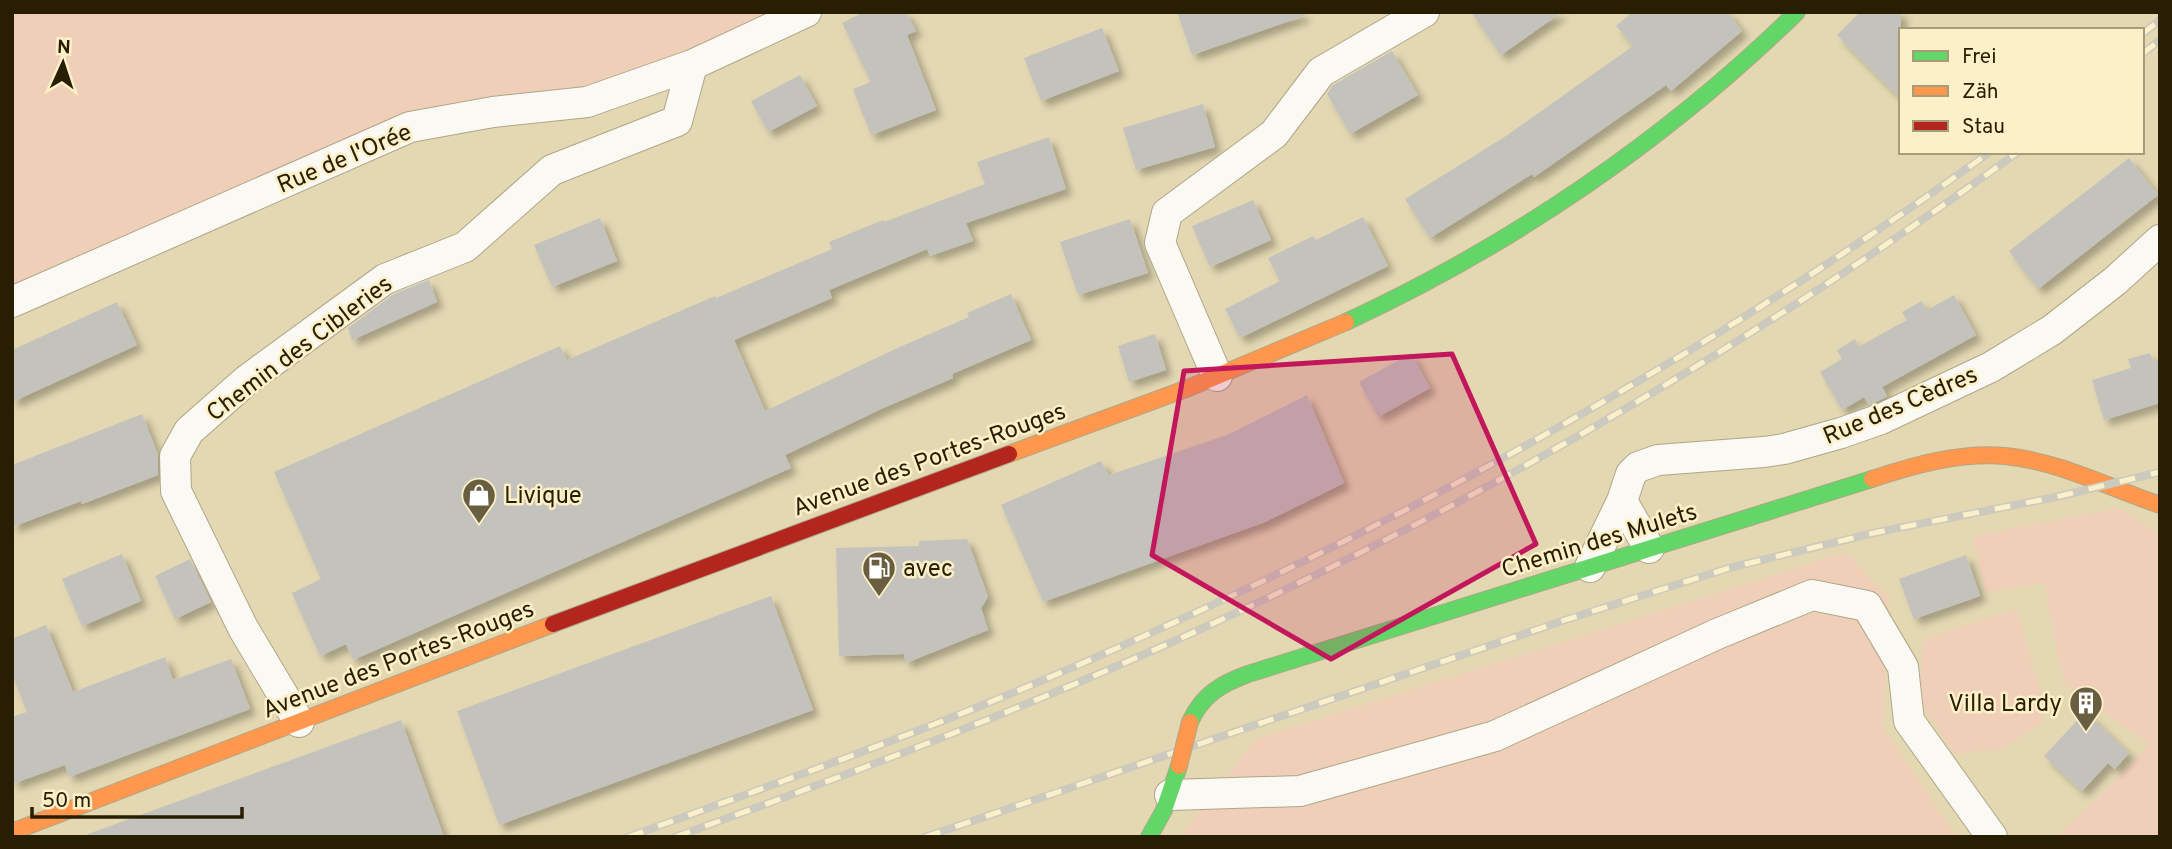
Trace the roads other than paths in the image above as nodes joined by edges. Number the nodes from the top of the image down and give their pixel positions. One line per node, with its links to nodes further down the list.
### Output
1 (806, 12): 4 (street, Rue de l'Orée)
2 (1424, 12): 7 (street)
3 (1797, 12): 7 (main road, Avenue des Portes-Rouges)
4 (692, 65): 6 (street, Rue de l'Orée); 12 (street, Chemin des Cibleries)
5 (2160, 240): 8 (street, Rue des Cèdres)
6 (12, 302)
7 (1217, 376): 12 (main road, Avenue des Portes-Rouges)
8 (1622, 501): 10 (street); 11 (street, Rue des Cèdres)
9 (2160, 505): 10 (main road, Chemin des Mulets)
10 (1649, 548): 11 (main road, Chemin des Mulets)
11 (1590, 567): 13 (main road, Chemin des Mulets, bridge)
12 (299, 722): 14 (main road, Avenue des Portes-Rouges)
13 (1170, 795): 15 (main road, Chemin des Mulets); 16 (street)
14 (12, 832)
15 (1149, 837)
16 (1992, 837)

